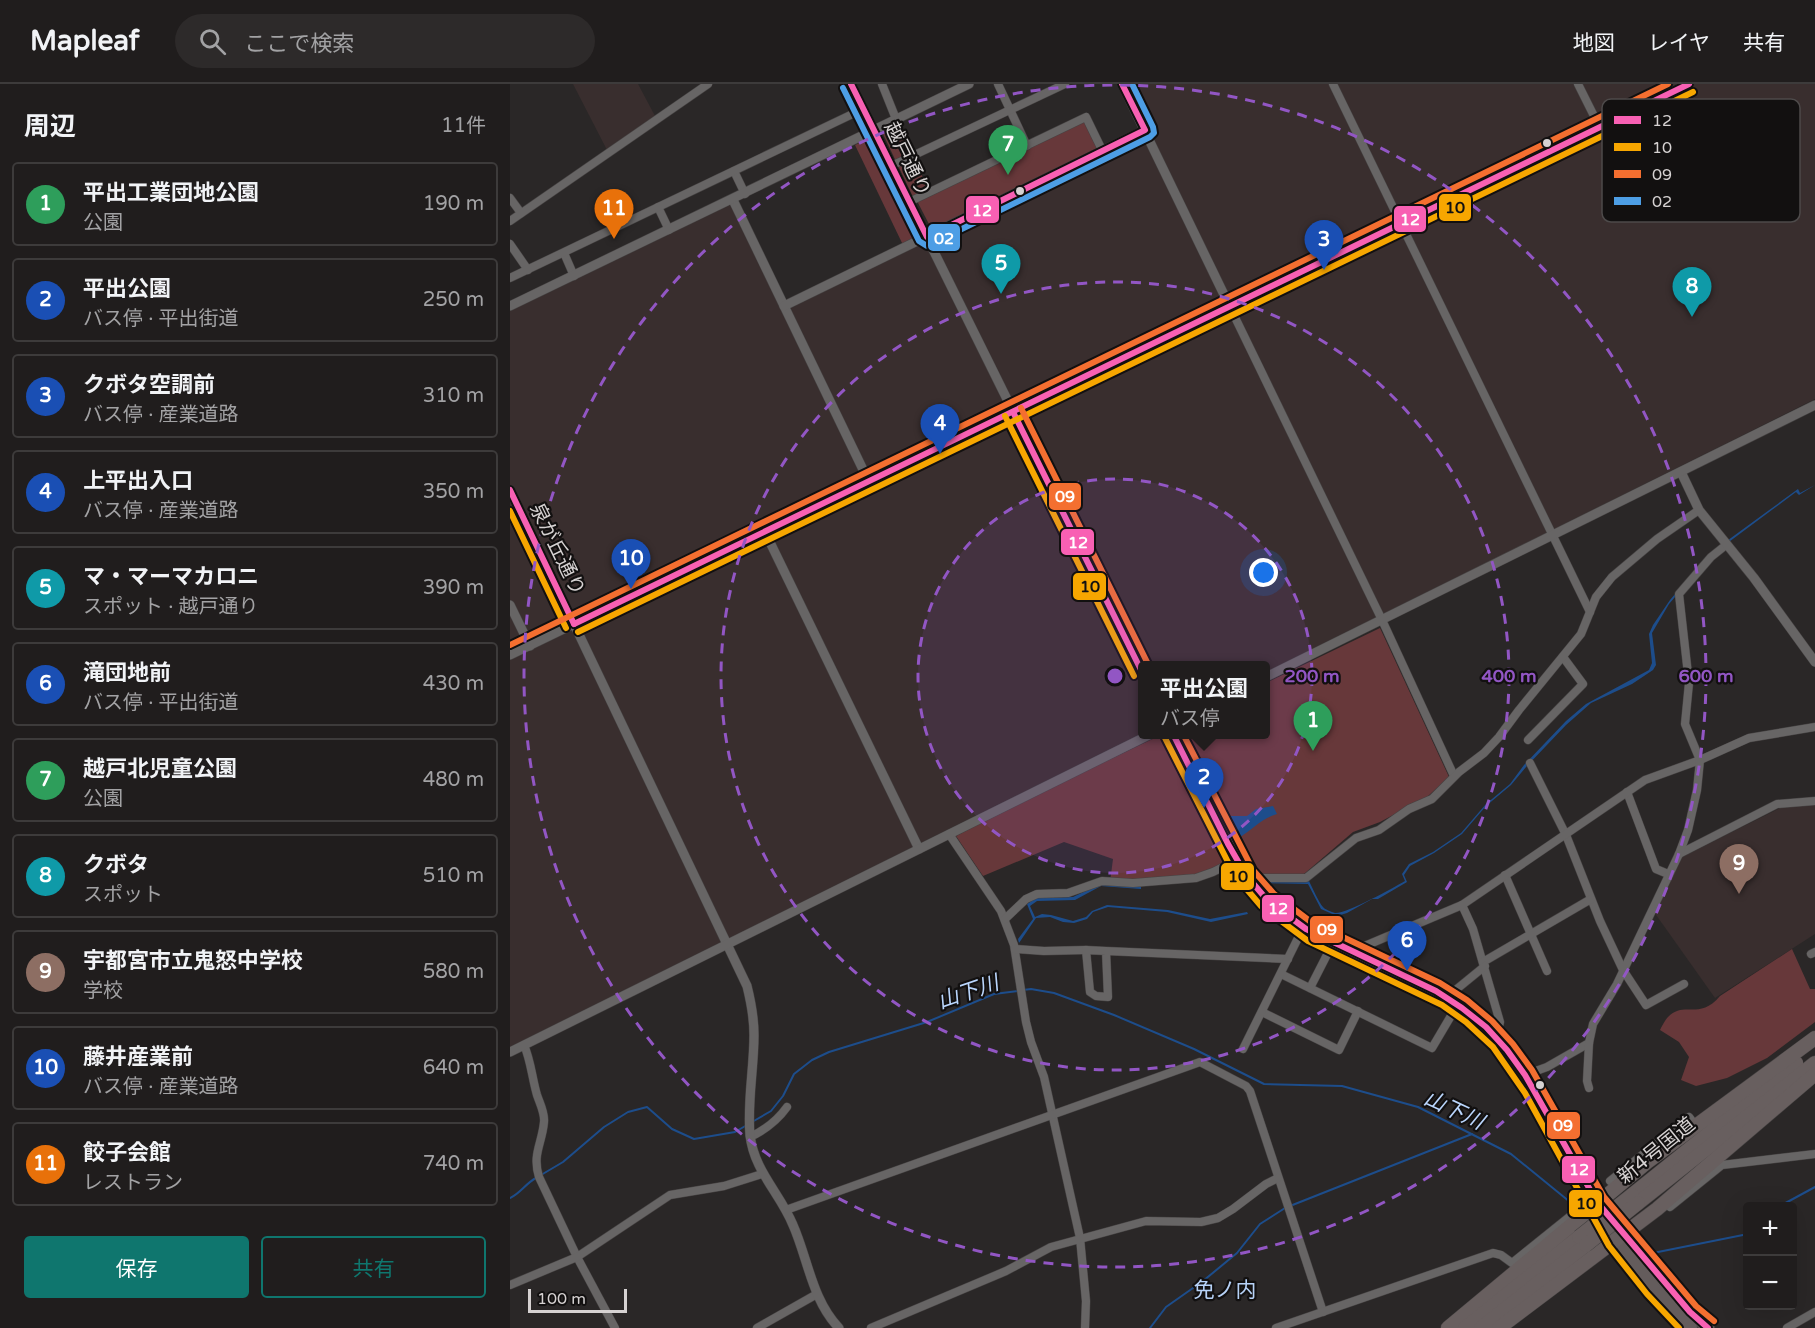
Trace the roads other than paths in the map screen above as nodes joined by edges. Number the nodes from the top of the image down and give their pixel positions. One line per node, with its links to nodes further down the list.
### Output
1 (708, 84): 27 (street)
2 (850, 84): 12 (street, 越戸通り)
3 (882, 84): 14 (street)
4 (969, 84): 14 (street)
5 (998, 84): 13 (street)
6 (1065, 84): 13 (street)
7 (1122, 84): 17 (street)
8 (1333, 84): 29 (street)
9 (1578, 84): 15 (street)
10 (1689, 84): 11 (street)
11 (1659, 99)
12 (863, 108): 16 (street, 越戸通り); 21 (street)
13 (1010, 110): 18 (street); 20 (street)
14 (896, 119): 16 (street)
15 (1600, 128): 29 (street)
16 (873, 130): 20 (street, 越戸通り); 22 (street)
17 (1145, 130): 19 (street); 39 (street)
18 (1027, 146): 19 (street); 25 (street)
19 (1103, 152): 31 (street)
20 (891, 166): 25 (street, 越戸通り)
21 (734, 171): 22 (street); 26 (street)
22 (745, 194): 24 (street)
23 (510, 198): 27 (street)
24 (733, 200): 30 (street); 38 (street)
25 (909, 202): 31 (street, 越戸通り)
26 (658, 207): 30 (street); 33 (street)
27 (520, 213): 28 (street)
28 (510, 221)
29 (1401, 224): 39 (street); 47 (street)
30 (669, 230): 35 (street)
31 (927, 237): 38 (street); 41 (street, 越戸通り)
32 (510, 244): 34 (street)
33 (564, 253): 34 (street); 35 (street)
34 (528, 270): 36 (street)
35 (574, 276): 37 (street)
36 (510, 278)
37 (510, 306)
38 (784, 306): 43 (street)
39 (1230, 307): 41 (street); 51 (street)
40 (1815, 405): 42 (street)
41 (1013, 412): 43 (street); 56 (street, 越戸通り)
42 (1681, 472): 45 (street); 47 (street)
43 (869, 482): 46 (street)
44 (510, 490): 52 (street, 泉が丘通り)
45 (1700, 510): 48 (street); 50 (street)
46 (765, 532): 52 (street); 70 (street)
47 (1551, 535): 50 (street); 51 (street)
48 (1726, 545): 57 (street); 63 (street)
49 (510, 605): 53 (street)
50 (1590, 612): 55 (street)
51 (1382, 620): 58 (street); 65 (street)
52 (574, 624): 53 (street); 82 (street, 泉が丘通り)
53 (530, 646): 54 (street)
54 (510, 655)
55 (1563, 657): 62 (street); 65 (street)
56 (1138, 662)
57 (1815, 663)
58 (1270, 676)
59 (1815, 727): 63 (street)
60 (1143, 739): 68 (street)
61 (1175, 739): 72 (street)
62 (1528, 740)
63 (1700, 760): 66 (street); 71 (street)
64 (1530, 763): 69 (street)
65 (1454, 776): 75 (street)
66 (1627, 792): 69 (street); 73 (street)
67 (1815, 801): 71 (street)
68 (949, 834): 70 (street); 78 (street)
69 (1566, 835): 74 (street); 76 (street)
70 (919, 849): 82 (street)
71 (1679, 854): 73 (street)
72 (1237, 860): 75 (street); 78 (street)
73 (1668, 874): 89 (street)
74 (1505, 875): 77 (street); 80 (street)
75 (1251, 881): 79 (street)
76 (1591, 899): 80 (street); 89 (street)
77 (1462, 905): 86 (street); 88 (street)
78 (1005, 919): 83 (street)
79 (1303, 928): 81 (street); 87 (street)
80 (1532, 934): 88 (street); 90 (street)
81 (1333, 943): 86 (street); 93 (street)
82 (728, 944): 101 (street); 112 (street, 泉が丘通り)
83 (1015, 949): 84 (street); 110 (street)
84 (1086, 950): 85 (street); 85 (street)
85 (1106, 951): 87 (street)
86 (1355, 953): 94 (street)
87 (1288, 959): 91 (street)
88 (1484, 964): 94 (street); 98 (street)
89 (1623, 970): 92 (street); 100 (street)
90 (1547, 971)
91 (1281, 974): 93 (street); 97 (street)
92 (1684, 984)
93 (1310, 988): 96 (street)
94 (1447, 997): 95 (street)
95 (1458, 1004): 96 (street); 98 (street)
96 (1358, 1011): 97 (street)
97 (1262, 1012): 103 (street)
98 (1493, 1034): 107 (street)
99 (1815, 1038): 118 (highway)
100 (1589, 1043): 107 (street); 108 (street)
101 (524, 1045): 104 (street); 124 (street)
102 (1815, 1048): 117 (highway, 新4号国道)
103 (1243, 1049)
104 (510, 1052)
105 (1815, 1063): 117 (highway, 新4号国道)
106 (1815, 1074): 121 (highway)
107 (1525, 1075): 118 (street)
108 (1589, 1088)
109 (787, 1107): 112 (street)
110 (1053, 1115): 115 (street); 119 (street); 122 (street)
111 (1692, 1121): 116 (street)
112 (750, 1137): 114 (street, 泉が丘通り)
113 (1815, 1154): 120 (street)
114 (762, 1174): 119 (street, 泉が丘通り); 124 (street)
115 (1278, 1178): 122 (street); 127 (street)
116 (1610, 1181)
117 (1635, 1199): 123 (highway, 新4号国道, bridge)
118 (1594, 1204): 121 (main road); 127 (street); 135 (highway)
119 (786, 1210): 126 (street, 泉が丘通り)
120 (1644, 1226)
121 (1622, 1237): 138 (highway); 139 (main road); 140 (main road)
122 (1080, 1238): 132 (street); 133 (street)
123 (1582, 1241): 136 (highway, 新4号国道); 137 (highway, 新4号国道)
124 (577, 1257): 125 (street); 129 (street)
125 (510, 1285)
126 (817, 1294): 130 (street); 131 (street, 泉が丘通り)
127 (1323, 1312): 134 (street)
128 (1815, 1312): 141 (street)
129 (615, 1328)
130 (757, 1328)
131 (839, 1328)
132 (871, 1328)
133 (1085, 1328)
134 (1276, 1328)
135 (1448, 1328)
136 (1465, 1328)
137 (1481, 1328)
138 (1499, 1328)
139 (1691, 1328)
140 (1708, 1328)
141 (1787, 1328)

